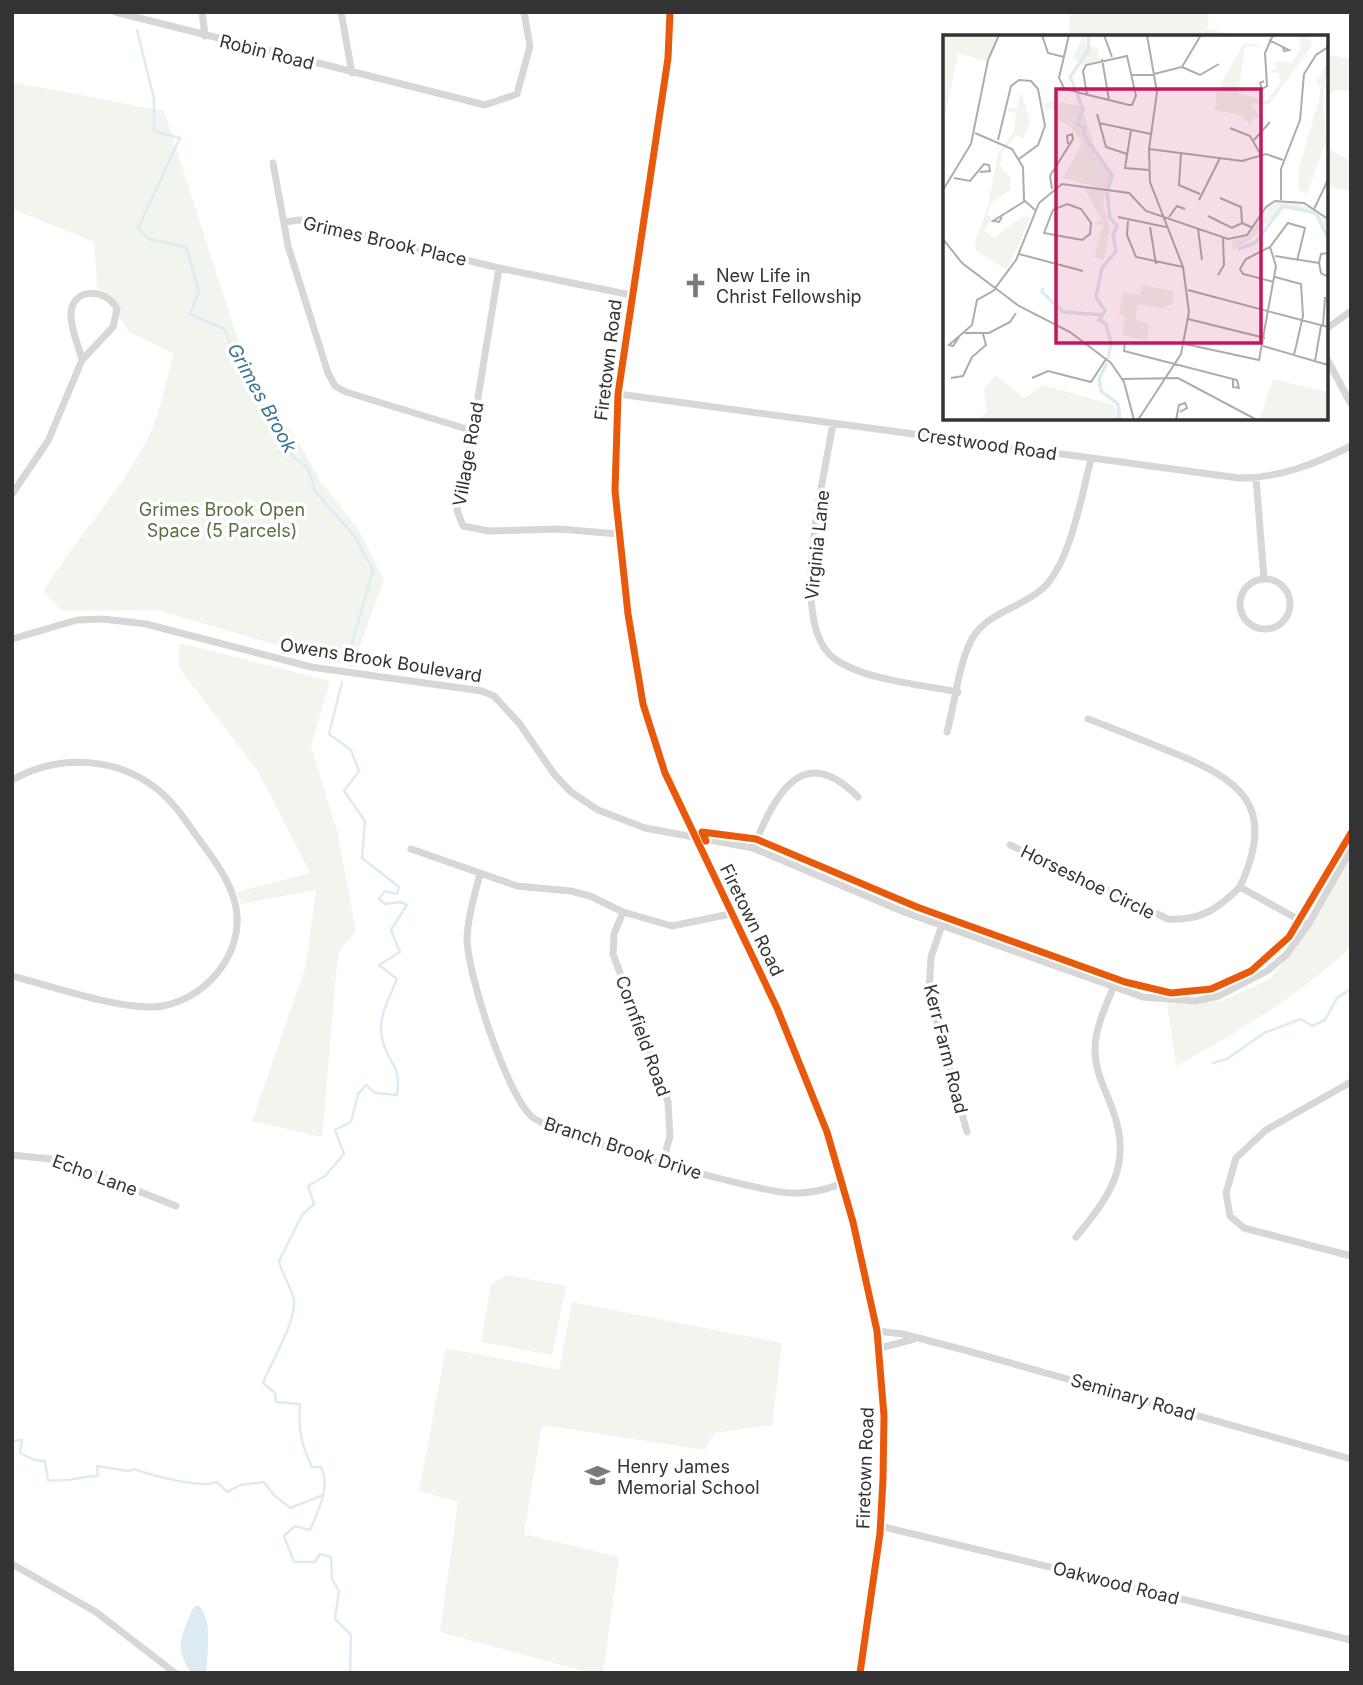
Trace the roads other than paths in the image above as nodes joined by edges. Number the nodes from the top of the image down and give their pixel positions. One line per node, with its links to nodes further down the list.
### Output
1 (115, 12): 6 (street)
2 (202, 12): 6 (street, Robin Road)
3 (341, 12): 7 (street)
4 (524, 12): 7 (street, Robin Road)
5 (670, 12): 11 (street, Firetown Road)
6 (205, 36): 7 (street, Robin Road)
7 (352, 73)
8 (273, 163): 9 (street)
9 (284, 222): 10 (street, Grimes Brook Place); 19 (street, Grimes Brook Place)
10 (499, 268): 11 (street, Grimes Brook Place); 19 (street, Village Road)
11 (631, 295): 16 (street, Firetown Road)
12 (1351, 311): 13 (street)
13 (1328, 328)
14 (82, 360): 14 (street); 23 (street)
15 (1328, 361): 17 (street)
16 (618, 394): 18 (street, Crestwood Road); 24 (street, Firetown Road)
17 (1351, 404)
18 (833, 423): 21 (street, Crestwood Road); 27 (street, Virginia Lane)
19 (473, 431): 24 (street, Village Road)
20 (1351, 446): 22 (street, Crestwood Road)
21 (1091, 459): 22 (street, Crestwood Road); 27 (street)
22 (1256, 478): 25 (street)
23 (12, 494)
24 (618, 534): 32 (street, Firetown Road)
25 (1264, 579): 25 (street)
26 (12, 639): 32 (street, Owens Brook Boulevard)
27 (958, 692): 29 (street)
28 (1088, 719): 38 (street, Horseshoe Circle)
29 (947, 732)
30 (12, 780): 43 (street)
31 (858, 797): 34 (street)
32 (696, 839): 34 (street, Owens Brook Boulevard); 40 (street, Firetown Road)
33 (1010, 845): 38 (street, Horseshoe Circle)
34 (753, 848): 41 (street, Owens Brook Boulevard)
35 (411, 849): 37 (street)
36 (1351, 850): 42 (street, Owens Brook Boulevard)
37 (480, 875): 39 (street); 48 (street, Branch Brook Drive)
38 (1240, 887): 42 (street)
39 (623, 912): 40 (street); 48 (street, Cornfield Road)
40 (730, 914): 49 (street, Firetown Road)
41 (942, 925): 44 (street, Owens Brook Boulevard); 46 (street, Kerr Farm Road)
42 (1308, 925): 44 (street, Owens Brook Boulevard)
43 (12, 976)
44 (1113, 988): 51 (street)
45 (1351, 1082): 52 (street)
46 (967, 1132)
47 (12, 1155): 50 (street, Echo Lane)
48 (663, 1161): 49 (street, Branch Brook Drive)
49 (842, 1183): 53 (street, Firetown Road)
50 (176, 1206)
51 (1076, 1237)
52 (1351, 1256)
53 (877, 1331): 54 (street, Seminary Road); 55 (street, Firetown Road)
54 (915, 1338): 55 (street); 56 (street, Seminary Road)
55 (880, 1348): 57 (street, Firetown Road)
56 (1351, 1459)
57 (880, 1526): 59 (street, Oakwood Road); 61 (street, Firetown Road)
58 (12, 1564): 60 (street)
59 (1351, 1640)
60 (175, 1673)
61 (859, 1673)

